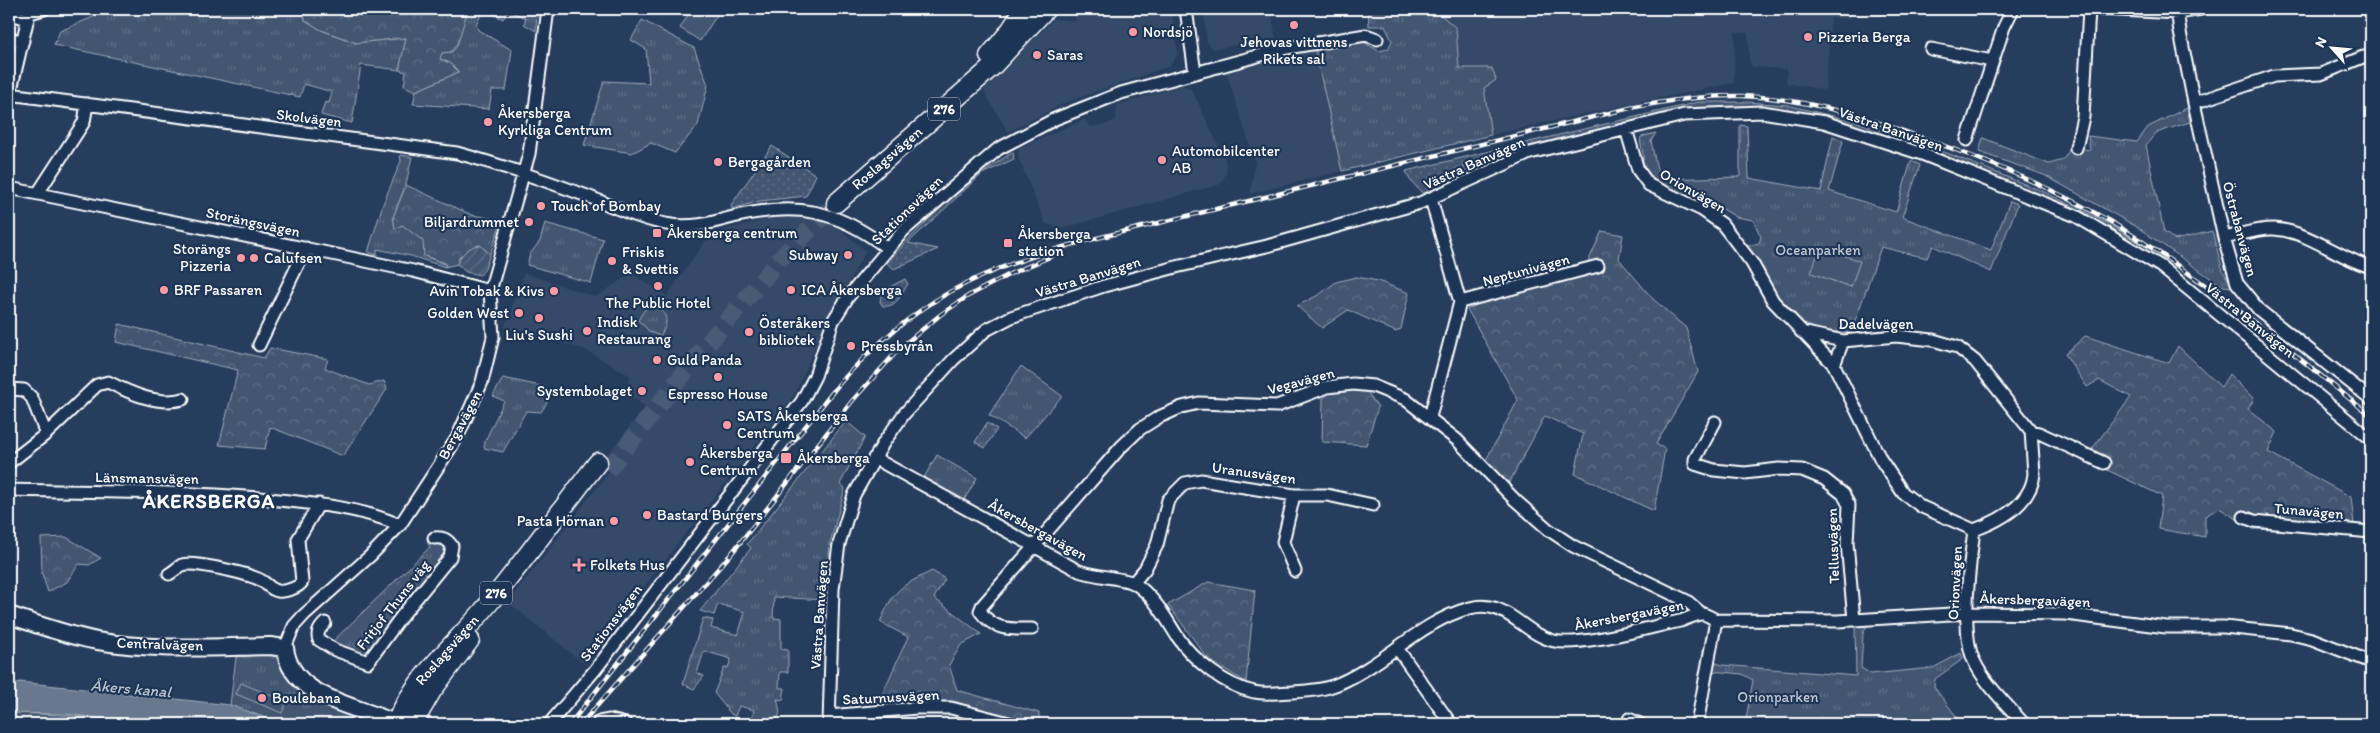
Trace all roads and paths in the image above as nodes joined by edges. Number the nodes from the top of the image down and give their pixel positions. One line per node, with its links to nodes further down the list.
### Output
1 (44, 9): 11 (street)
2 (548, 9): 26 (street, Bergavägen)
3 (1024, 9): 4 (main road, Roslagsvägen / 276)
4 (1046, 9)
5 (1186, 9): 19 (street)
6 (2013, 9): 18 (street)
7 (2089, 9): 25 (street)
8 (2100, 9): 10 (street)
9 (2201, 9): 10 (street)
10 (2178, 11): 21 (street, Östrabanvägen)
11 (30, 13): 12 (street); 15 (street, Skolvägen)
12 (9, 14)
13 (9, 39): 15 (street)
14 (1377, 39): 19 (street, Stationsvägen)
15 (22, 41): 20 (street, Skolvägen)
16 (1931, 49): 18 (street)
17 (2371, 57): 21 (street)
18 (1992, 61): 24 (street)
19 (1194, 73): 32 (street, Stationsvägen)
20 (9, 94): 22 (street, Skolvägen)
21 (2194, 103): 30 (street, Östrabanvägen)
22 (87, 104): 26 (street, Skolvägen); 28 (street)
23 (1626, 129): 29 (street, Västra Banvägen); 37 (street, Orionvägen); 48 (street, Västra Banvägen)
24 (1967, 140)
25 (2076, 148)
26 (525, 174): 32 (street, Skolvägen); 35 (street, Bergavägen)
27 (9, 188): 28 (street, Storängsvägen)
28 (38, 193): 31 (street, Storängsvägen)
29 (1431, 199): 36 (street); 49 (street, Västra Banvägen)
30 (2224, 238): 34 (street); 43 (street, Östrabanvägen)
31 (306, 248): 35 (street, Storängsvägen); 39 (street)
32 (887, 248): 79 (street, Stationsvägen)
33 (1598, 266): 36 (street, Neptunivägen)
34 (2371, 267)
35 (490, 291): 57 (street, Bergavägen)
36 (1460, 302): 44 (street)
37 (1801, 332): 38 (street, Dadelvägen); 40 (street, Orionvägen)
38 (1843, 341): 40 (street); 46 (street, Dadelvägen)
39 (259, 345)
40 (1834, 365): 58 (street, Orionvägen)
41 (9, 389): 47 (street)
42 (183, 399): 47 (street)
43 (2371, 399)
44 (1430, 418): 61 (street, Vegavägen); 66 (street, Vegavägen)
45 (1715, 422): 69 (street, Tellusvägen)
46 (2031, 431): 51 (street); 58 (street)
47 (46, 434): 50 (street)
48 (2371, 439)
49 (874, 458): 61 (street, Åkersbergavägen); 75 (street, Västra Banvägen)
50 (9, 463)
51 (2104, 463)
52 (9, 490): 54 (street, Länsmansvägen)
53 (1294, 495): 55 (street, Uranusvägen); 62 (street); 64 (street, Uranusvägen)
54 (318, 504): 57 (street, Länsmansvägen); 63 (street)
55 (1373, 505)
56 (2244, 517): 59 (street, Tunavägen)
57 (400, 525): 72 (street, Bergavägen)
58 (1974, 530): 65 (street, Orionvägen)
59 (2371, 532)
60 (434, 538): 70 (street, Fritjof Thuns väg)
61 (1033, 546): 64 (street, Åkersbergavägen); 71 (street, Vegavägen)
62 (1294, 571)
63 (169, 574)
64 (1133, 582): 73 (street, Åkersbergavägen)
65 (1967, 613): 69 (street, Åkersbergavägen); 74 (street, Åkersbergavägen); 84 (street, Orionvägen)
66 (1702, 614): 68 (street, Åkersbergavägen); 73 (street, Åkersbergavägen)
67 (9, 615): 72 (street, Centralvägen)
68 (1716, 620): 69 (street, Åkersbergavägen); 83 (street)
69 (1854, 620)
70 (325, 622)
71 (1032, 629)
72 (286, 648): 77 (street)
73 (1397, 648): 82 (street)
74 (2371, 662)
75 (829, 720): 81 (street, Saturnusvägen)
76 (599, 723): 80 (street)
77 (396, 724): 78 (main road, Roslagsvägen / 276)
78 (413, 724)
79 (548, 724)
80 (626, 724)
81 (1013, 724)
82 (1451, 724)
83 (1697, 724)
84 (2024, 724)

